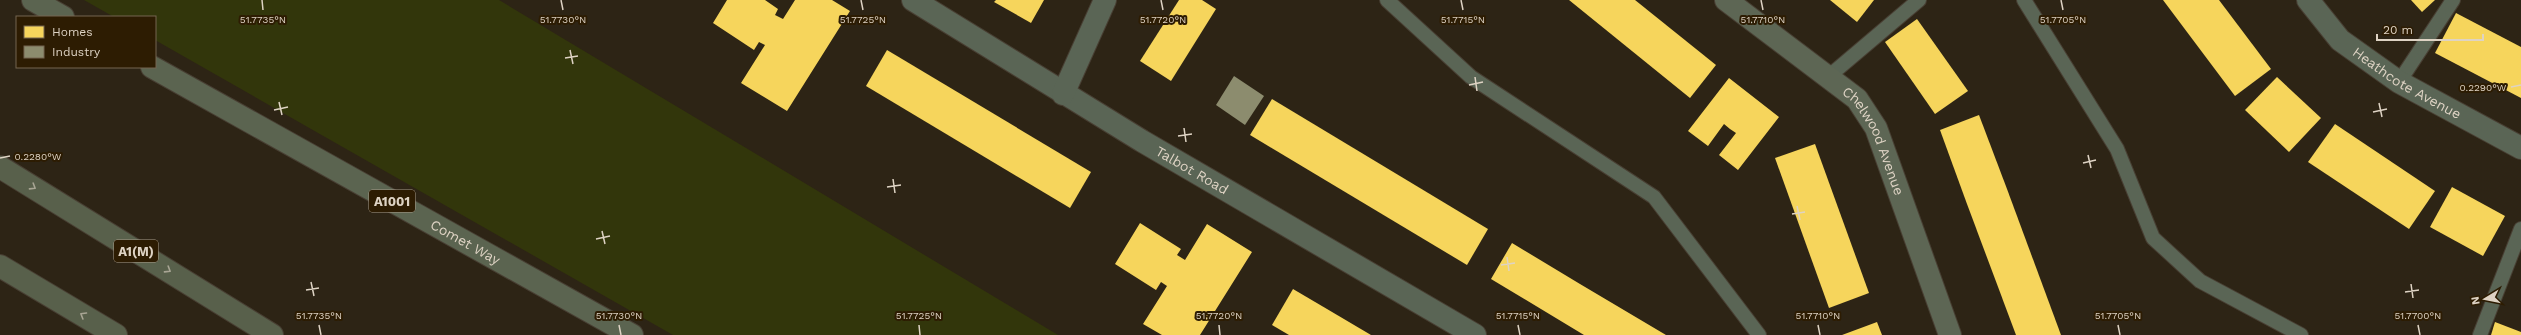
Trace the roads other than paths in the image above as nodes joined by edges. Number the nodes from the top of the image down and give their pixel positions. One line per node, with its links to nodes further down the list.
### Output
1 (33, 0): 10 (main road)
2 (913, 0): 14 (street, Talbot Road)
3 (1105, 0): 14 (street)
4 (1387, 0): 23 (lane)
5 (1726, 0): 12 (street, Chelwood Avenue)
6 (1919, 0): 12 (lane)
7 (2024, 0): 25 (lane)
8 (2308, 0): 13 (street, Heathcote Avenue)
9 (2453, 0): 13 (lane)
10 (61, 16)
11 (154, 68): 21 (main road, Comet Way / A1001)
12 (1828, 77): 24 (street, Chelwood Avenue)
13 (2399, 82): 15 (street, Heathcote Avenue)
14 (1063, 94): 22 (street, Talbot Road)
15 (2521, 148)
16 (0, 167): 20 (highway, A1(M), one-way to 20)
17 (2521, 229): 26 (lane)
18 (0, 266): 19 (highway, one-way to 18)
19 (116, 335)
20 (272, 335)
21 (632, 335)
22 (1475, 335)
23 (1759, 335)
24 (1950, 335)
25 (2301, 335)
26 (2480, 335)

